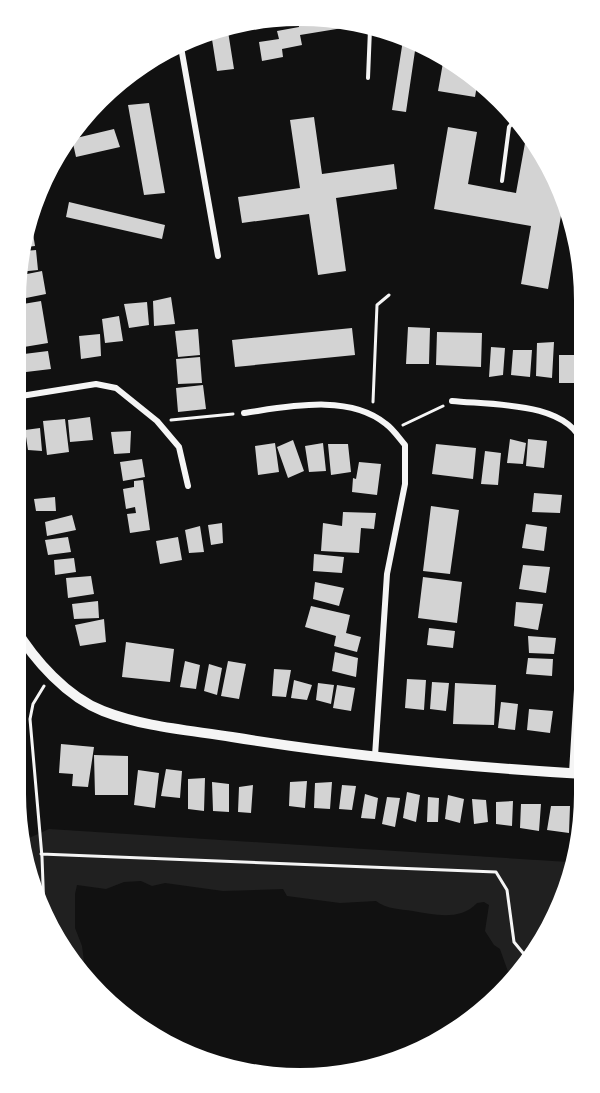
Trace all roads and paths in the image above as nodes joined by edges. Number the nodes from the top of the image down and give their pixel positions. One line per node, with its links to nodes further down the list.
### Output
1 (370, 35): 3 (lane)
2 (182, 53): 6 (street)
3 (368, 78)
4 (511, 125): 5 (lane)
5 (502, 181)
6 (218, 256)
7 (389, 295): 11 (path)
8 (26, 395): 12 (street)
9 (452, 401): 13 (street); 14 (path)
10 (244, 413): 11 (street); 12 (path)
11 (372, 416): 14 (street)
12 (158, 421): 15 (street)
13 (574, 429)
14 (392, 430): 19 (street)
15 (188, 486)
16 (26, 644): 17 (street)
17 (52, 674): 19 (street); 21 (path)
18 (574, 740): 20 (street)
19 (375, 756): 20 (street)
20 (572, 773)
21 (41, 854): 22 (path); 23 (path)
22 (43, 889)
23 (523, 953)

